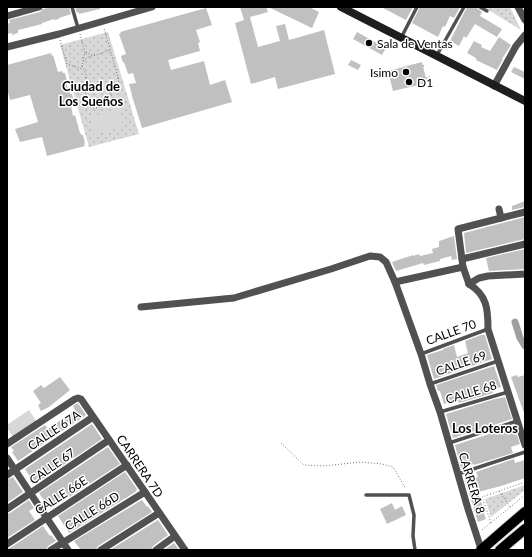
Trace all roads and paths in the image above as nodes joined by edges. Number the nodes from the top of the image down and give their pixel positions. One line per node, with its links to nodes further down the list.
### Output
1 (39, 7): 10 (street)
2 (72, 7): 13 (lane)
3 (152, 7): 12 (street)
4 (341, 7): 16 (main road)
5 (416, 7): 16 (lane)
6 (464, 7): 21 (lane)
7 (480, 7): 9 (lane)
8 (518, 7): 11 (street)
9 (486, 11)
10 (7, 16)
11 (525, 20)
12 (102, 21): 13 (street); 18 (path)
13 (78, 28): 14 (street); 19 (path)
14 (59, 34): 17 (street); 25 (path)
15 (525, 35): 28 (street)
16 (401, 38): 21 (main road)
17 (7, 47)
18 (110, 50): 20 (path); 25 (path)
19 (85, 52): 20 (path); 22 (path)
20 (93, 56): 22 (path)
21 (437, 56): 28 (main road)
22 (82, 62): 25 (path)
23 (426, 65): 24 (path)
24 (423, 66)
25 (84, 70)
26 (430, 76): 27 (path)
27 (426, 78)
28 (494, 86): 29 (main road)
29 (525, 102)
30 (499, 209): 32 (street)
31 (525, 212): 32 (street)
32 (501, 218): 34 (street)
33 (525, 244): 34 (street)
34 (462, 263): 36 (street); 37 (street)
35 (525, 274): 37 (street)
36 (395, 282): 38 (street, CARRERA 8); 40 (street, CARRERA 8)
37 (469, 284): 39 (street)
38 (142, 306)
39 (488, 329): 40 (lane, CALLE 70); 41 (street)
40 (421, 354): 42 (street, CARRERA 8)
41 (498, 361): 42 (lane, CALLE 69); 43 (street)
42 (430, 384): 44 (street, CARRERA 8)
43 (508, 392): 44 (lane, CALLE 68); 46 (street)
44 (440, 412): 49 (street, CARRERA 8)
45 (93, 417): 47 (street, CARRERA 7D); 50 (street, CARRERA 7D); 55 (street, CALLE 67A)
46 (517, 421): 49 (lane); 51 (street)
47 (109, 440): 54 (street, CARRERA 7D); 61 (street, CALLE 67)
48 (281, 443): 63 (path)
49 (449, 443): 56 (street, CARRERA 8)
50 (7, 444)
51 (525, 445)
52 (525, 452): 56 (lane)
53 (7, 458): 55 (street)
54 (127, 465): 60 (street, CARRERA 7D); 69 (street, CALLE 66E)
55 (15, 470): 57 (street, CALLE 67A); 61 (street)
56 (458, 474): 72 (street, CARRERA 8)
57 (7, 475)
58 (525, 482): 59 (path)
59 (499, 491): 65 (path); 70 (path)
60 (145, 492): 68 (street, CARRERA 7D); 74 (street, CALLE 66D)
61 (31, 494): 66 (street, CALLE 67); 69 (street)
62 (366, 495): 63 (lane)
63 (409, 495): 81 (lane)
64 (525, 495): 65 (path)
65 (510, 507): 70 (path)
66 (7, 510)
67 (525, 512): 82 (main road)
68 (159, 513): 73 (street, CARRERA 7D); 78 (street)
69 (47, 518): 74 (street); 75 (street, CALLE 66E)
70 (491, 523): 72 (path)
71 (525, 529): 83 (main road)
72 (477, 535): 82 (street, CARRERA 8)
73 (175, 536): 79 (street); 80 (street, CARRERA 7D)
74 (63, 542): 76 (street, CALLE 66D); 77 (street)
75 (7, 544)
76 (51, 550)
77 (68, 550)
78 (101, 550)
79 (156, 550)
80 (185, 550)
81 (415, 550)
82 (481, 550)
83 (500, 550)

